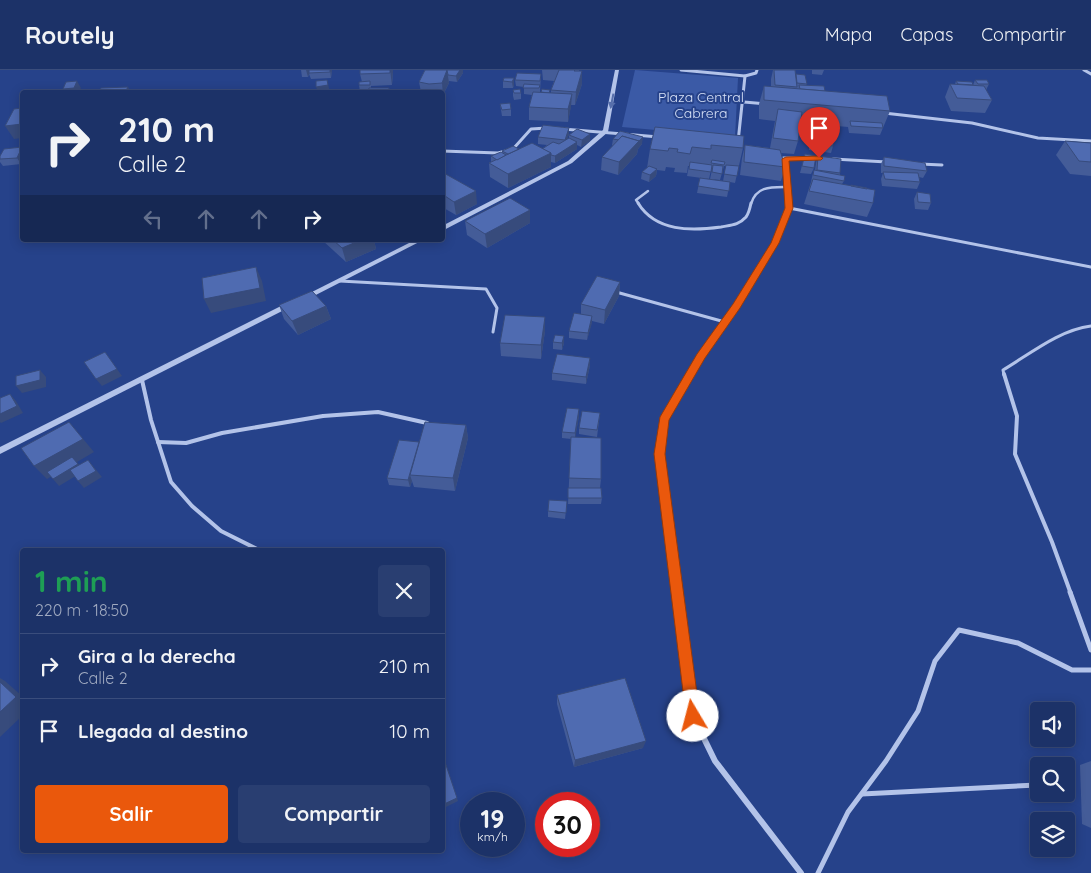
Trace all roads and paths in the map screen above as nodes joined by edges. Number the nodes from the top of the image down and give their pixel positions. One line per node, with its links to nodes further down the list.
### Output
1 (618, 70): 10 (street, one-way to 10)
2 (681, 70): 6 (street)
3 (757, 70): 6 (street)
4 (1084, 70): 5 (street)
5 (1091, 74)
6 (745, 76): 7 (street)
7 (744, 102): 8 (street); 13 (street)
8 (773, 104)
9 (877, 112): 12 (street)
10 (606, 131): 11 (street); 14 (street); 25 (street)
11 (662, 137)
12 (1091, 141)
13 (738, 145)
14 (445, 151)
15 (776, 156): 17 (street)
16 (819, 158): 17 (street)
17 (786, 159): 22 (street)
18 (828, 159): 19 (street)
19 (894, 162)
20 (913, 163): 21 (street)
21 (942, 165)
22 (787, 187): 23 (lane); 24 (street)
23 (648, 191)
24 (789, 208): 27 (lane); 30 (street)
25 (445, 227)
26 (416, 242): 28 (street)
27 (1091, 267)
28 (339, 281): 32 (lane); 33 (street)
29 (614, 291): 30 (lane)
30 (725, 322): 42 (street)
31 (1091, 326): 38 (lane)
32 (493, 332)
33 (142, 380): 35 (lane); 36 (street)
34 (427, 423): 35 (lane)
35 (158, 442): 37 (lane)
36 (0, 451)
37 (255, 548)
38 (1091, 650)
39 (1091, 670): 41 (lane)
40 (1030, 786): 41 (lane)
41 (862, 794): 43 (lane)
42 (801, 873)
43 (818, 873)

